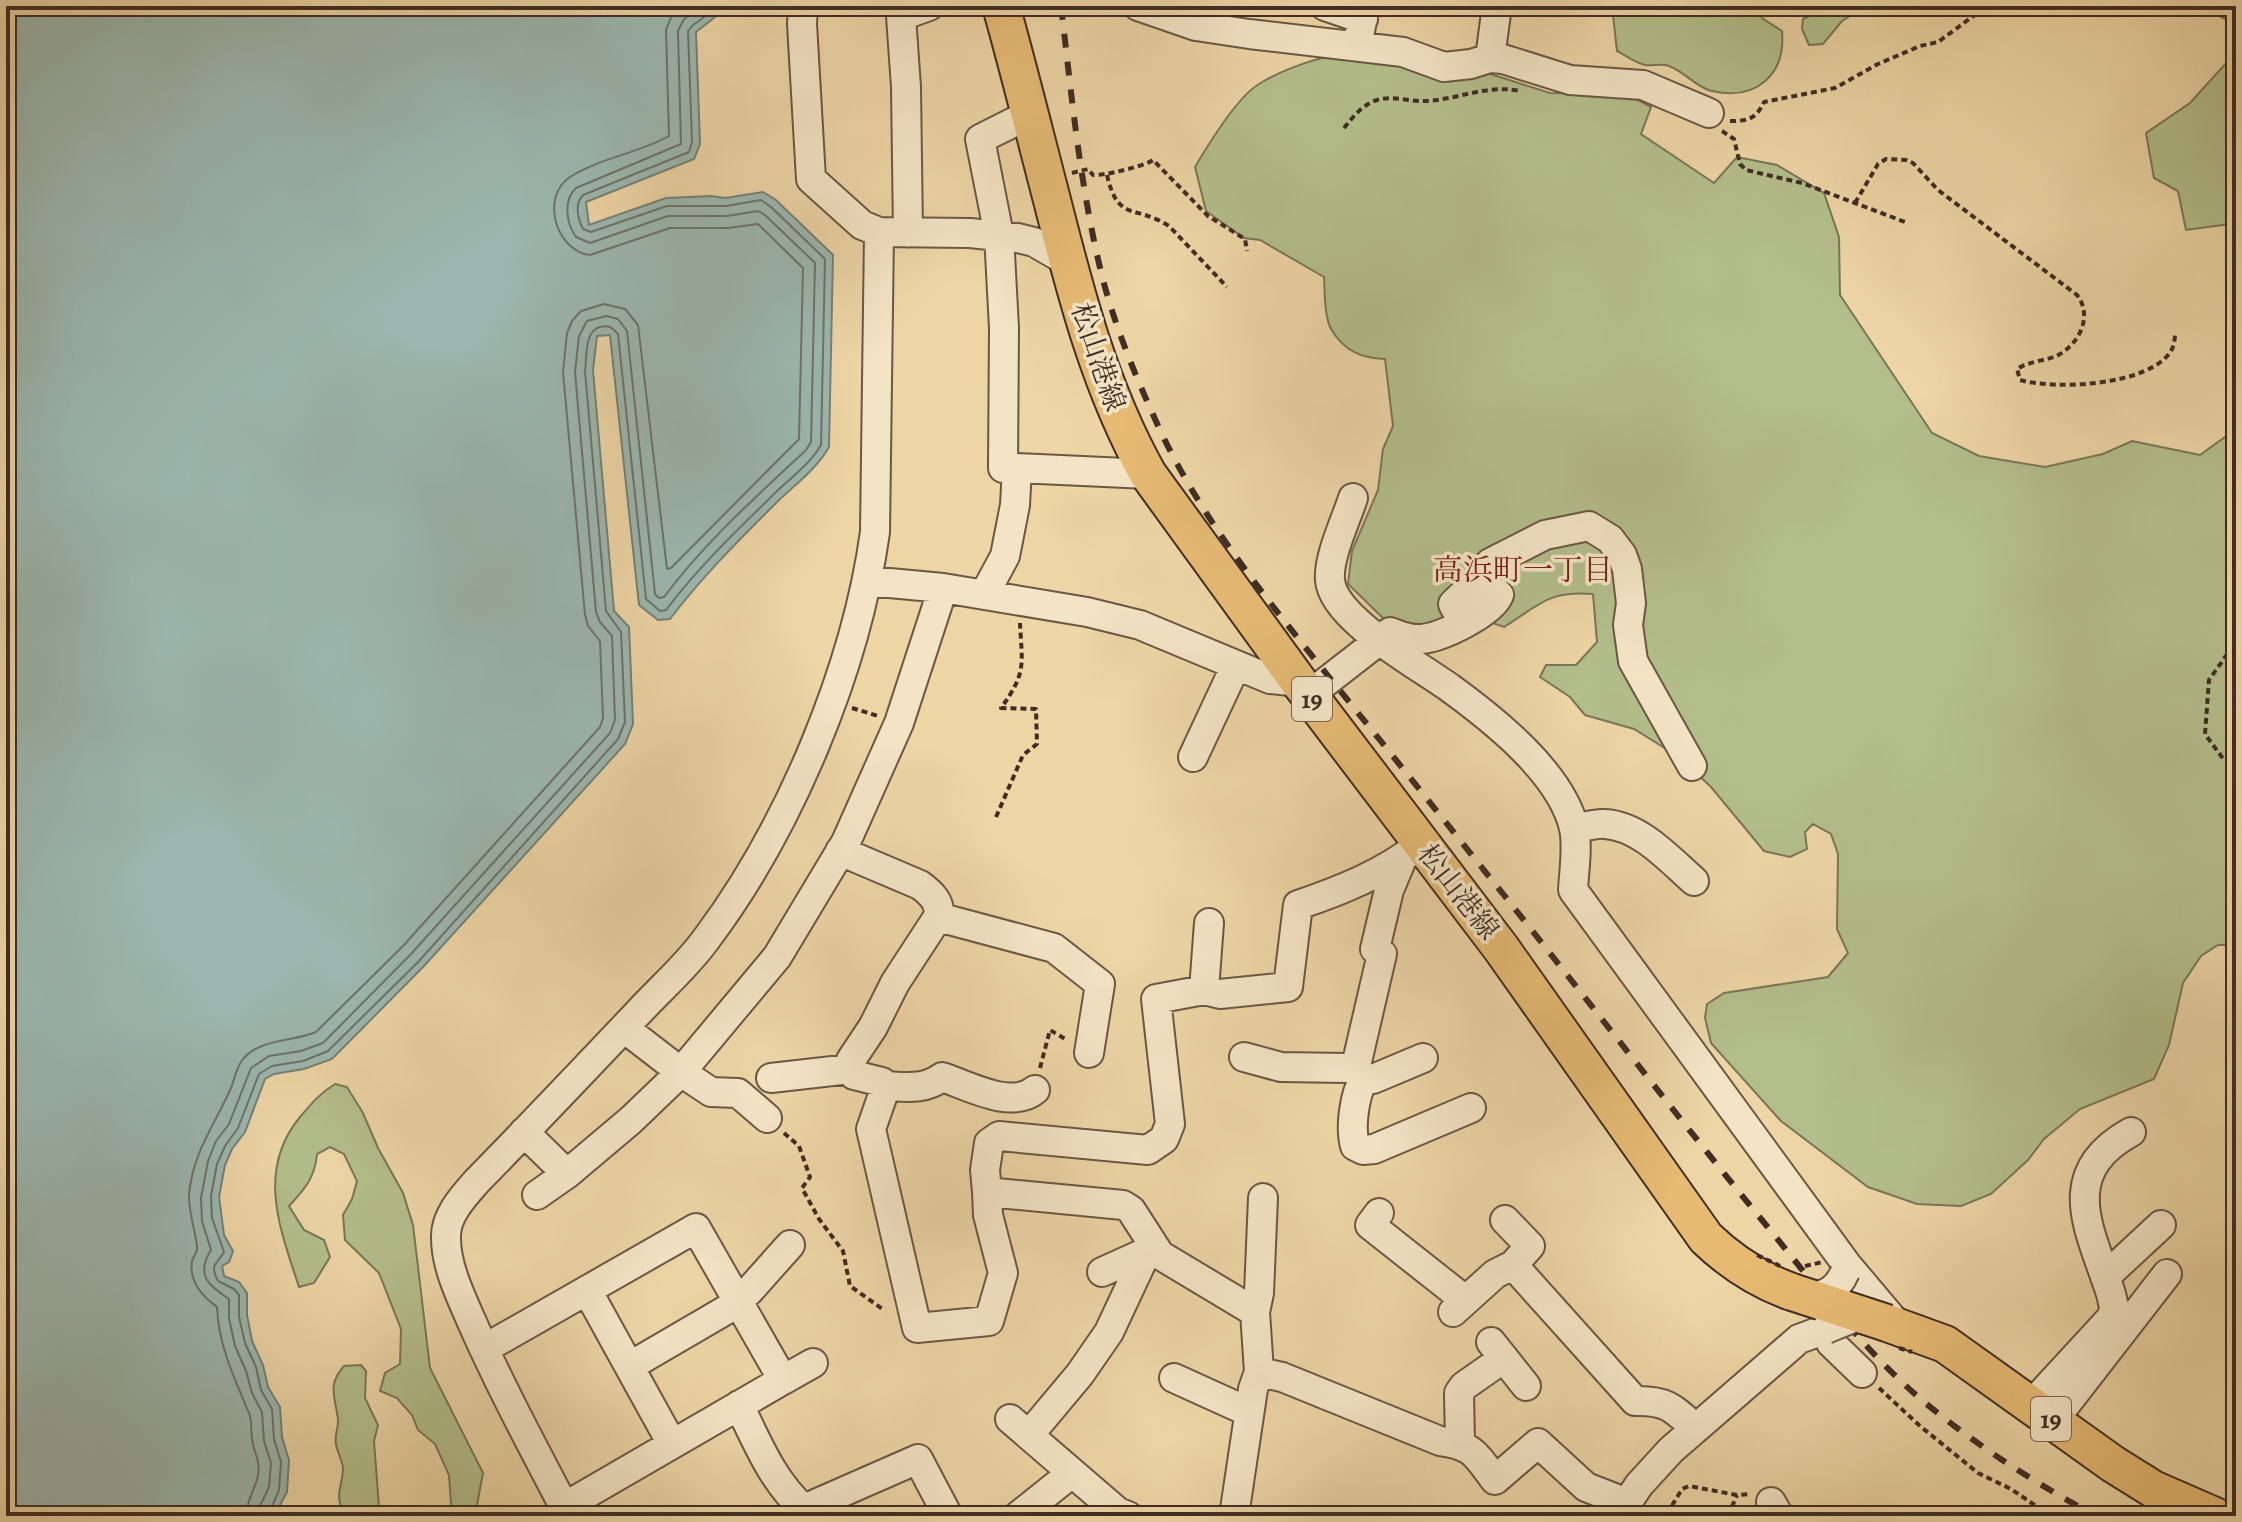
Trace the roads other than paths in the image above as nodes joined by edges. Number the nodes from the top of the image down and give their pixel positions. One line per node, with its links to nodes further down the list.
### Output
1 (803, 6): 11 (street)
2 (929, 6): 12 (street)
3 (1001, 6): 10 (main road, 松山港線 / 19)
4 (1138, 6): 7 (street)
5 (1325, 6): 7 (street)
6 (1497, 6): 8 (street)
7 (1362, 24): 8 (street)
8 (1490, 58): 9 (street)
9 (1709, 113)
10 (1030, 114): 13 (street); 14 (main road, 松山港線 / 19)
11 (879, 232): 12 (street); 18 (street)
12 (908, 233): 13 (street)
13 (999, 235): 14 (street); 15 (street)
14 (1067, 261): 16 (main road, 松山港線 / 19)
15 (1017, 468): 16 (street); 20 (street)
16 (1148, 474): 23 (main road, 松山港線 / 19)
17 (1353, 498): 21 (street)
18 (868, 581): 19 (street); 33 (street)
19 (943, 588): 20 (street); 27 (street)
20 (984, 595): 22 (street)
21 (1380, 640): 23 (street); 25 (street); 26 (street)
22 (1236, 665): 23 (street); 24 (street)
23 (1304, 688): 28 (main road, 松山港線 / 19)
24 (1193, 757)
25 (1692, 766)
26 (1574, 829): 29 (street); 57 (street)
27 (840, 851): 30 (street); 38 (street)
28 (1411, 852): 32 (street); 39 (street); 62 (main road, 松山港線 / 19)
29 (1694, 881)
30 (938, 917): 34 (street); 37 (street)
31 (1209, 923): 32 (street)
32 (1204, 990): 48 (street)
33 (624, 1028): 38 (street); 45 (street)
34 (1089, 1053)
35 (1244, 1057): 39 (street)
36 (1423, 1058): 39 (street)
37 (850, 1069): 40 (street); 41 (street)
38 (681, 1072): 44 (street); 47 (street)
39 (1360, 1073): 43 (street)
40 (771, 1078)
41 (886, 1086): 42 (street); 48 (street)
42 (1035, 1090)
43 (1471, 1108)
44 (767, 1118)
45 (524, 1132): 47 (street); 68 (street)
46 (2131, 1132): 60 (street)
47 (567, 1174): 49 (street)
48 (987, 1192): 55 (street)
49 (537, 1195)
50 (1263, 1198): 64 (street)
51 (1379, 1213): 56 (street)
52 (1505, 1220): 56 (street)
53 (2161, 1225): 60 (street)
54 (790, 1245): 63 (street)
55 (1150, 1250): 58 (street); 64 (street); 82 (street)
56 (1513, 1265): 79 (street)
57 (1846, 1268): 62 (street, bridge); 65 (street)
58 (1102, 1272)
59 (2167, 1274): 78 (street)
60 (2105, 1277): 78 (street)
61 (587, 1290): 63 (street); 68 (street); 70 (street)
62 (1788, 1291): 65 (main road, 松山港線 / 19, bridge); 67 (street)
63 (738, 1301): 70 (street); 74 (street)
64 (1255, 1312): 71 (street)
65 (1883, 1322): 66 (street, bridge); 78 (main road, 松山港線 / 19)
66 (1826, 1329): 67 (street); 72 (street)
67 (1799, 1339): 79 (street)
68 (484, 1349): 84 (street)
69 (813, 1363): 74 (street)
70 (630, 1366): 80 (street)
71 (1259, 1372): 77 (street); 81 (street)
72 (1862, 1373)
73 (1174, 1378): 77 (street)
74 (783, 1380): 76 (street)
75 (1526, 1386): 81 (street)
76 (739, 1405): 80 (street); 85 (street)
77 (1249, 1412): 88 (street)
78 (2042, 1413): 89 (main road, 松山港線 / 19)
79 (1695, 1428): 83 (street)
80 (672, 1444): 84 (street)
81 (1460, 1444): 83 (street)
82 (1072, 1473): 86 (street); 87 (street)
83 (1625, 1509)
84 (566, 1511)
85 (948, 1516)
86 (1018, 1516)
87 (1128, 1516)
88 (1234, 1516)
89 (2215, 1516)

